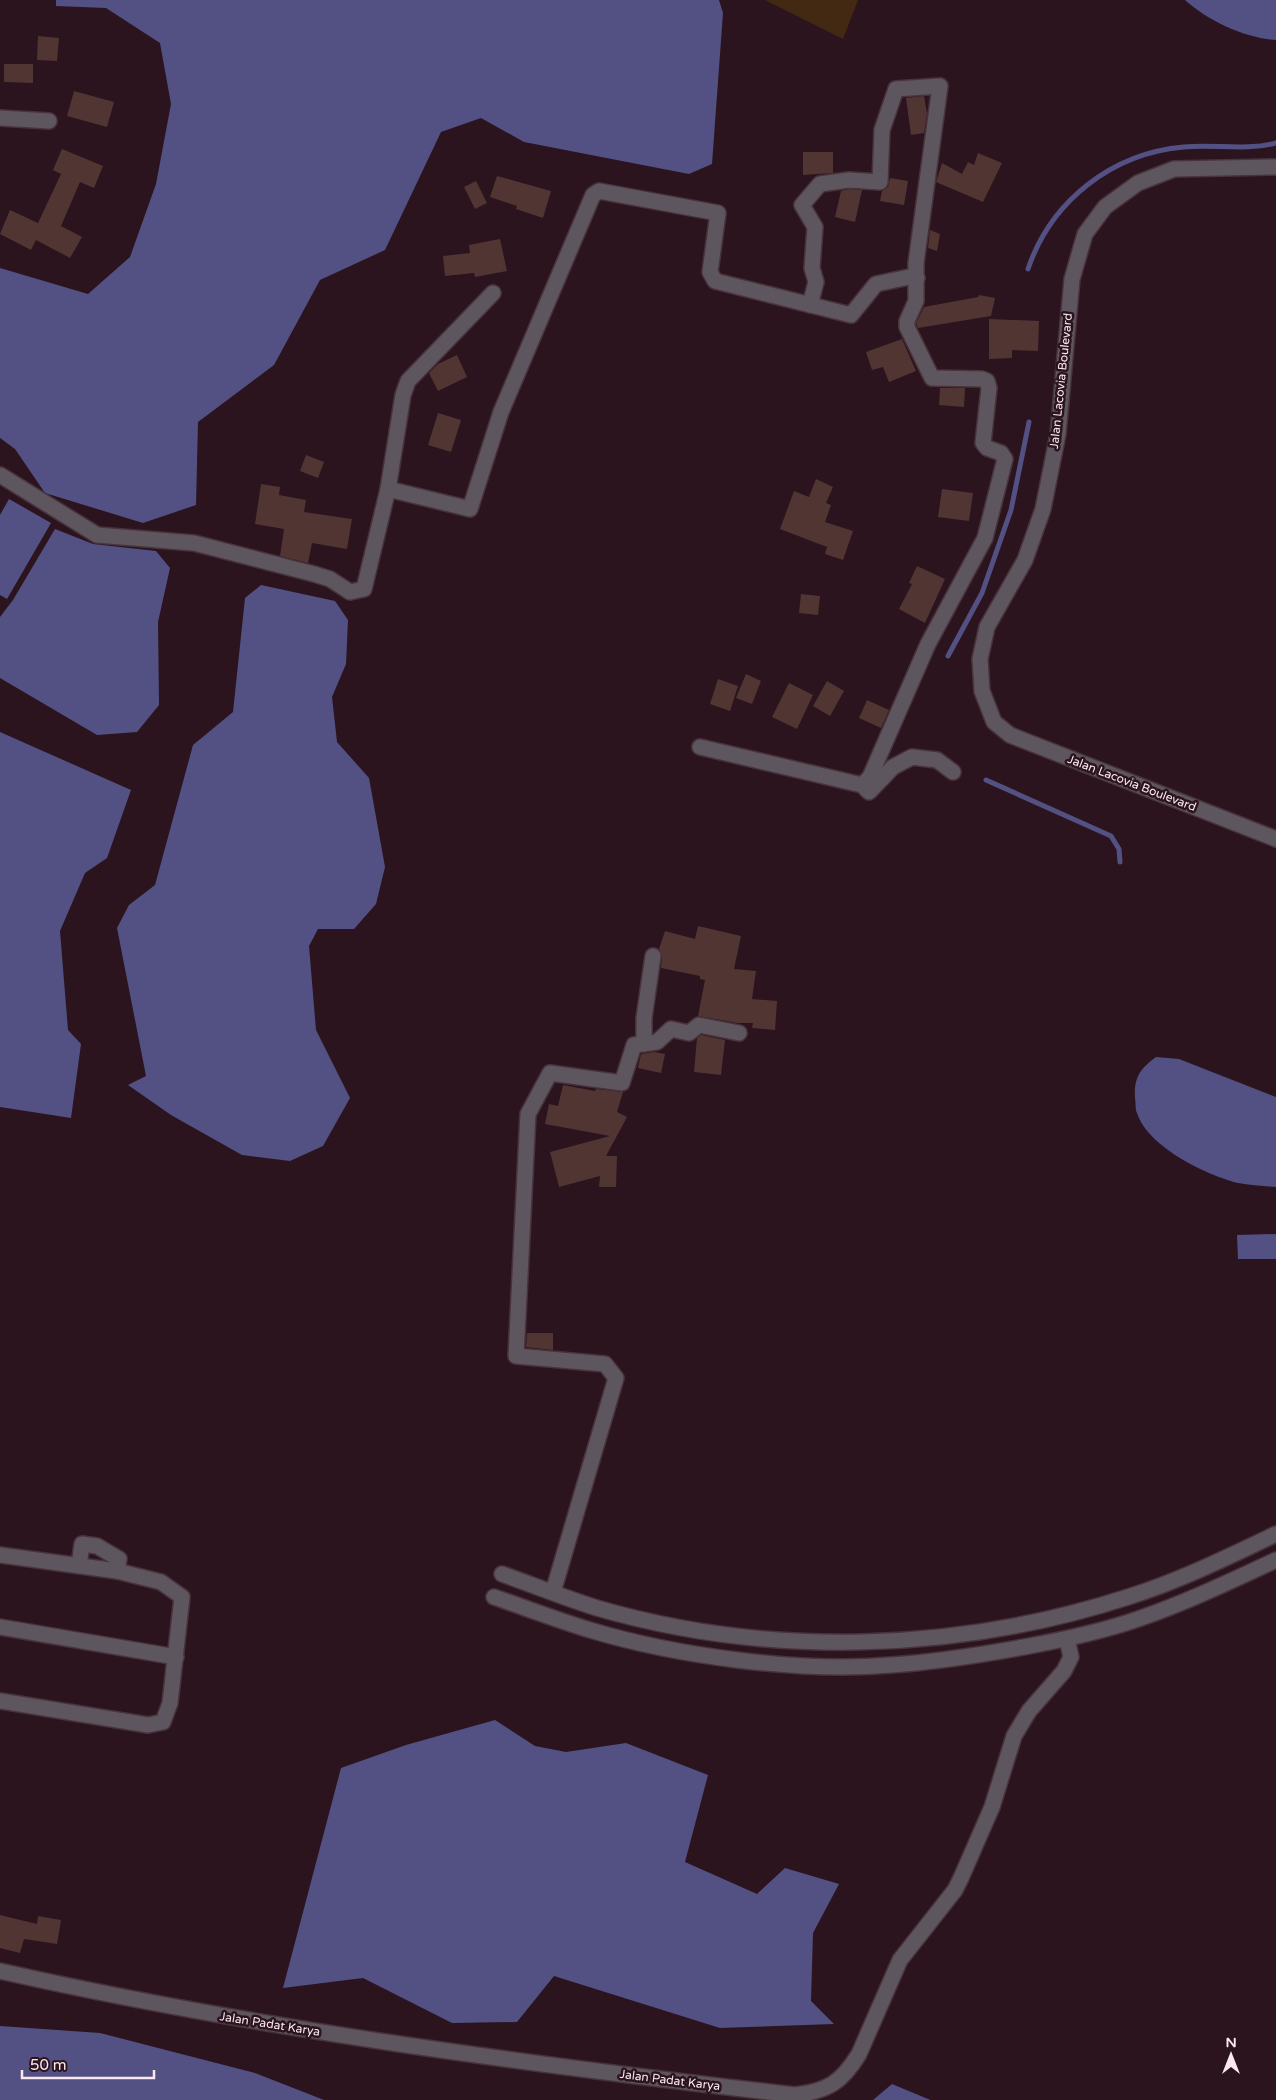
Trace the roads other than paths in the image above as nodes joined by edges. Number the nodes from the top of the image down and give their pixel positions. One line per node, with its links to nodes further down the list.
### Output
1 (0, 118): 2 (street)
2 (48, 121)
3 (1276, 168): 12 (street, Jalan Lacovia Boulevard)
4 (917, 278): 6 (street); 6 (street); 11 (street)
5 (493, 293): 8 (street)
6 (810, 305): 8 (street)
7 (0, 475): 8 (street)
8 (388, 489)
9 (700, 747): 11 (street)
10 (953, 772): 11 (street)
11 (862, 785)
12 (1276, 840)
13 (653, 956): 15 (street)
14 (739, 1034): 15 (street)
15 (644, 1044): 24 (street)
16 (1276, 1534): 17 (street)
17 (1250, 1546): 21 (street); 28 (street)
18 (0, 1555): 20 (street)
19 (1276, 1560): 21 (street)
20 (79, 1566): 22 (street); 22 (street)
21 (1260, 1568): 27 (street)
22 (117, 1571): 29 (street)
23 (502, 1574): 24 (street)
24 (553, 1592): 28 (street)
25 (494, 1597): 30 (street)
26 (0, 1627): 29 (street)
27 (1067, 1639): 30 (street); 32 (street, Jalan Padat Karya)
28 (848, 1643): 30 (street)
29 (176, 1657): 31 (street)
30 (848, 1667)
31 (0, 1700)
32 (0, 1971)

